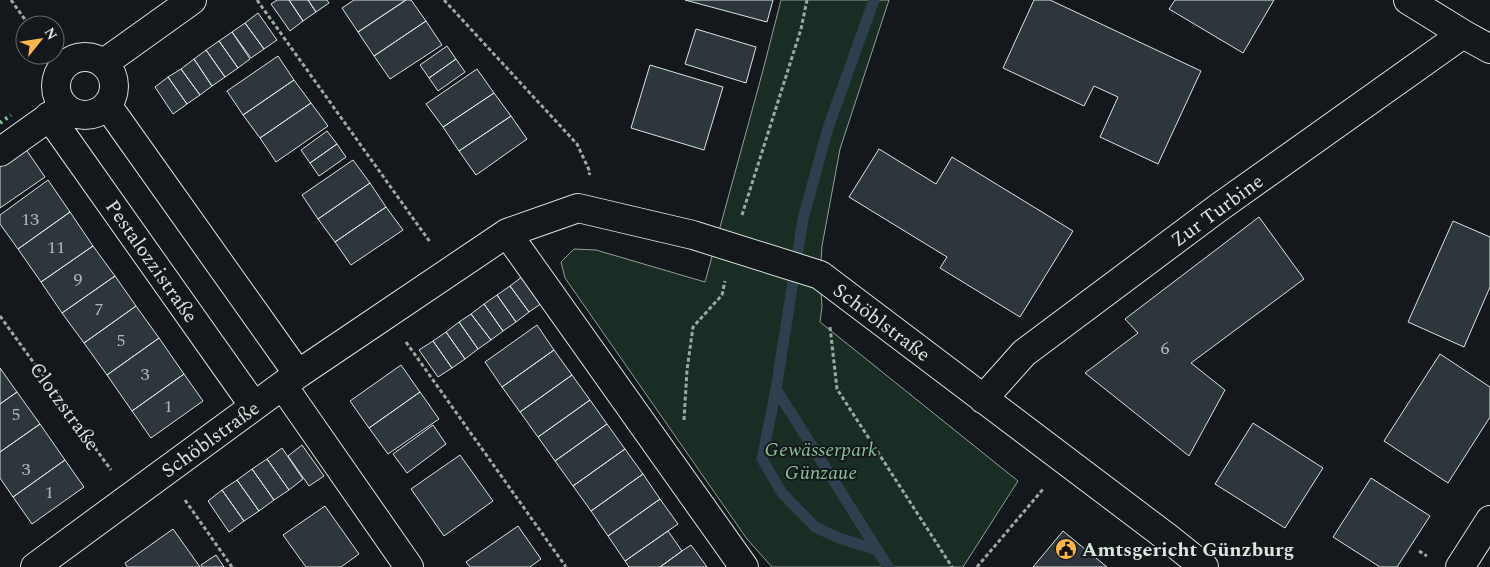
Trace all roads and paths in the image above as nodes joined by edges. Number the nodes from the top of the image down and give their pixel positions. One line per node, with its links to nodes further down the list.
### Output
1 (11, 0): 7 (path)
2 (192, 0): 11 (street)
3 (257, 0): 18 (path)
4 (444, 0): 16 (path)
5 (807, 0): 19 (path)
6 (1408, 0): 8 (street)
7 (22, 15)
8 (1463, 34): 9 (street); 24 (street, Zur Turbine)
9 (1490, 49)
10 (65, 62): 11 (street)
11 (104, 64): 13 (street)
12 (57, 65): 14 (street)
13 (107, 105): 14 (street); 23 (street)
14 (57, 111): 15 (street); 25 (street, Pestalozzistraße)
15 (0, 152)
16 (578, 208): 17 (street, Schöblstraße); 19 (street, Schöblstraße)
17 (507, 233): 21 (street, Schöblstraße); 35 (street)
18 (429, 240)
19 (736, 249): 20 (street, Schöblstraße); 26 (path)
20 (820, 275): 24 (street, Schöblstraße); 36 (path)
21 (387, 315): 23 (street, Schöblstraße); 34 (path)
22 (0, 316): 29 (path, Clotzstraße)
23 (290, 380): 25 (street, Schöblstraße); 33 (street)
24 (983, 399): 27 (street, Schöblstraße)
25 (254, 406): 28 (street, Schöblstraße)
26 (684, 425)
27 (1067, 462): 37 (path); 38 (street, Schöblstraße)
28 (165, 473): 29 (street, Schöblstraße); 32 (path)
29 (130, 497): 31 (street, Schöblstraße)
30 (1490, 520): 39 (street)
31 (35, 567)
32 (232, 567)
33 (409, 567)
34 (566, 567)
35 (744, 567)
36 (952, 567)
37 (976, 567)
38 (1204, 567)
39 (1460, 567)

